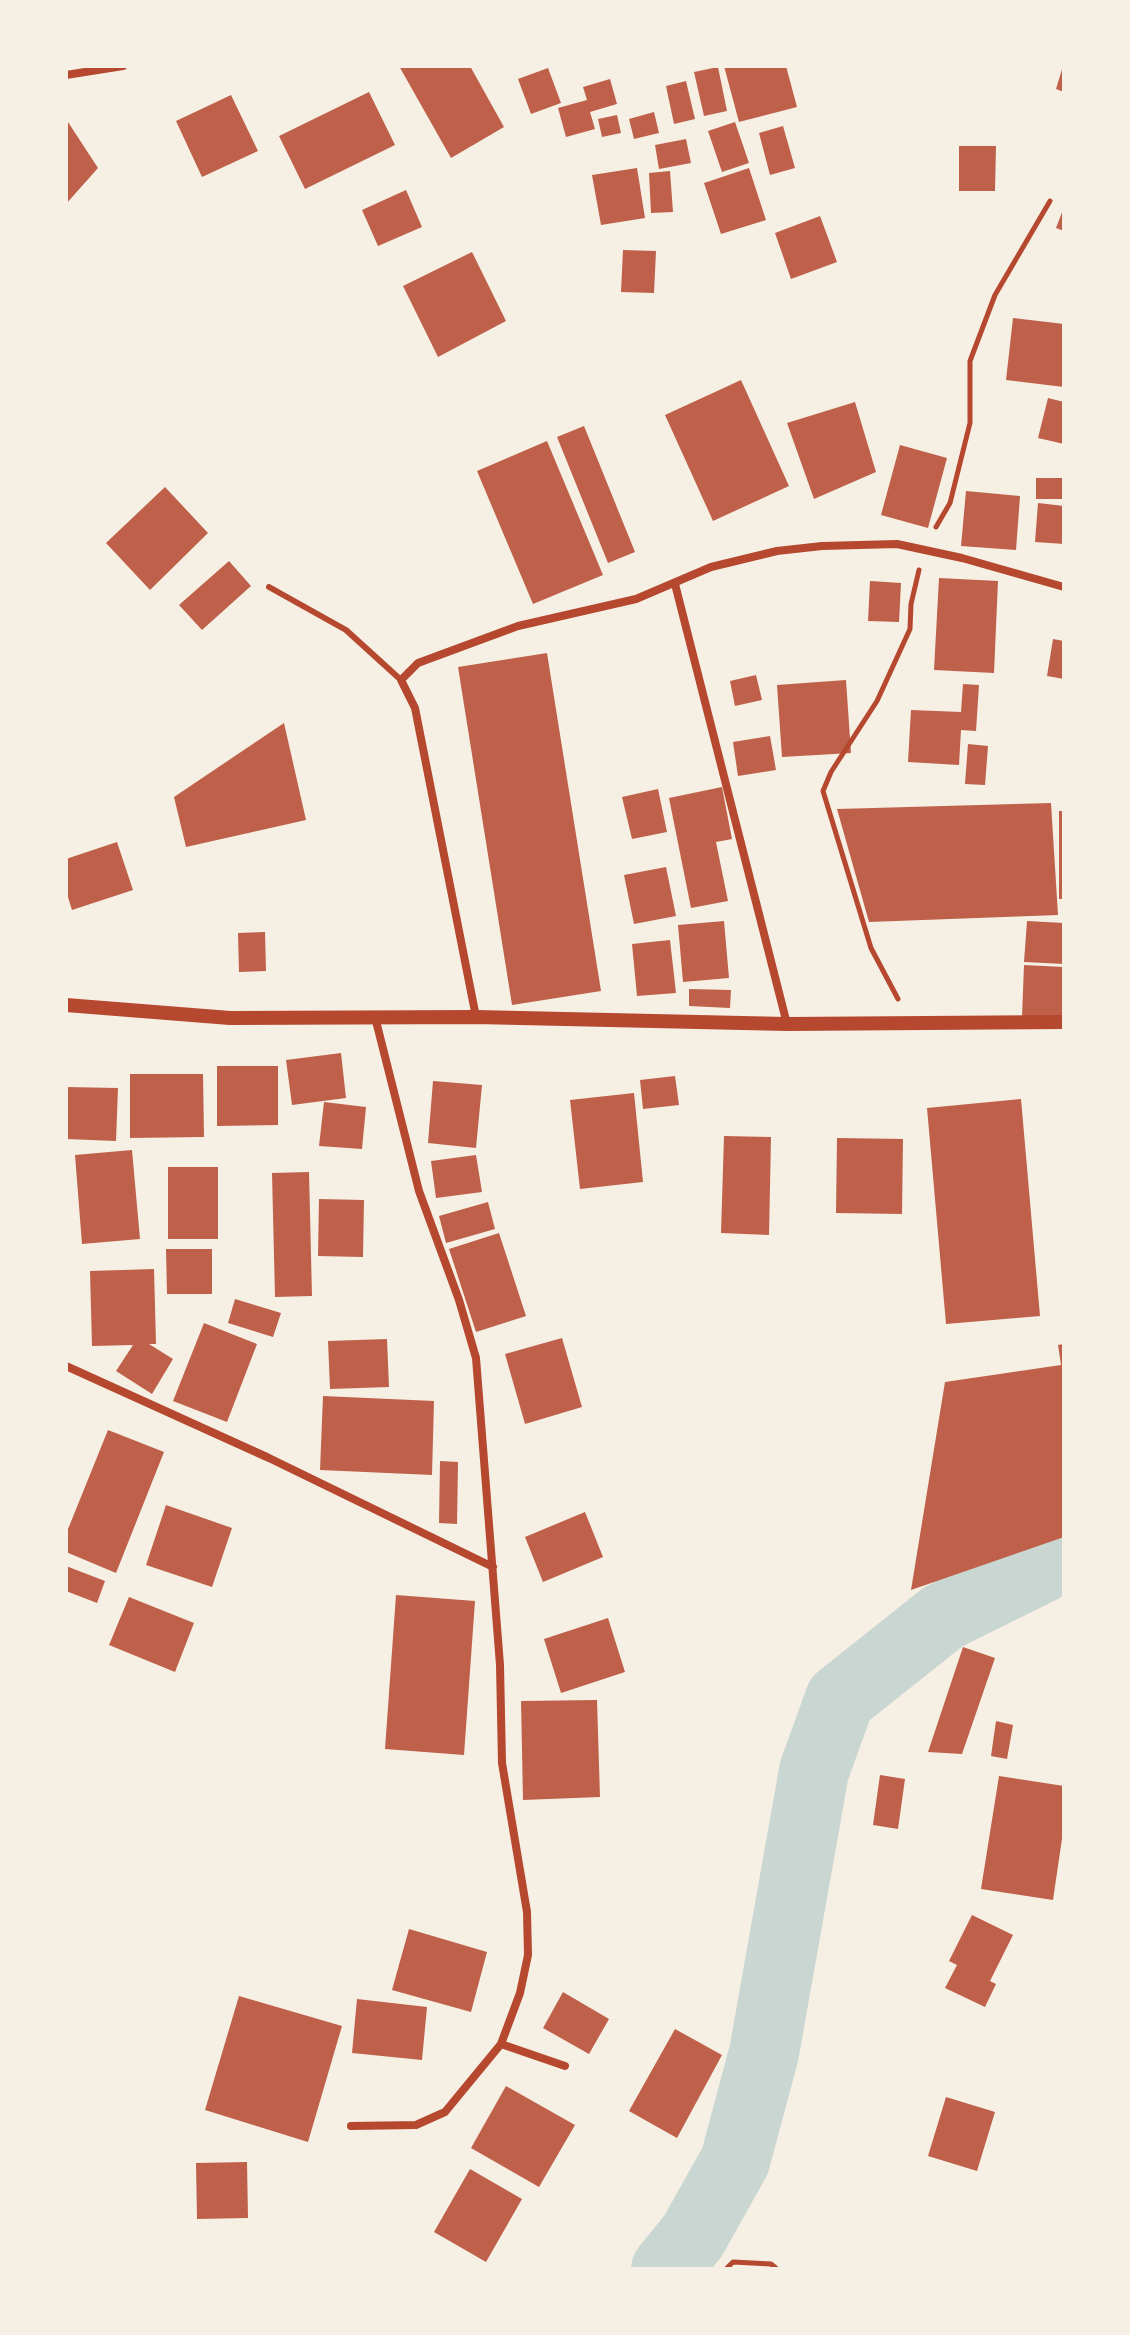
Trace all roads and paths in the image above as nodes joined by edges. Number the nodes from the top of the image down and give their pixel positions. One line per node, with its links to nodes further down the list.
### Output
1 (123, 66): 2 (street)
2 (88, 69): 3 (street)
3 (66, 75)
4 (1050, 201): 5 (path)
5 (924, 550): 6 (street); 8 (street); 14 (path)
6 (675, 584): 9 (street); 15 (street)
7 (269, 587): 9 (lane)
8 (1064, 587)
9 (401, 680): 12 (street)
10 (66, 1005): 11 (street)
11 (375, 1017): 12 (street); 17 (street)
12 (476, 1017): 15 (street)
13 (1064, 1022): 14 (street)
14 (915, 1023): 15 (street)
15 (787, 1024)
16 (66, 1366): 17 (street)
17 (493, 1567): 18 (street)
18 (501, 2044): 19 (street); 20 (street)
19 (565, 2066)
20 (351, 2126)
21 (726, 2269): 22 (path)
22 (777, 2269)

